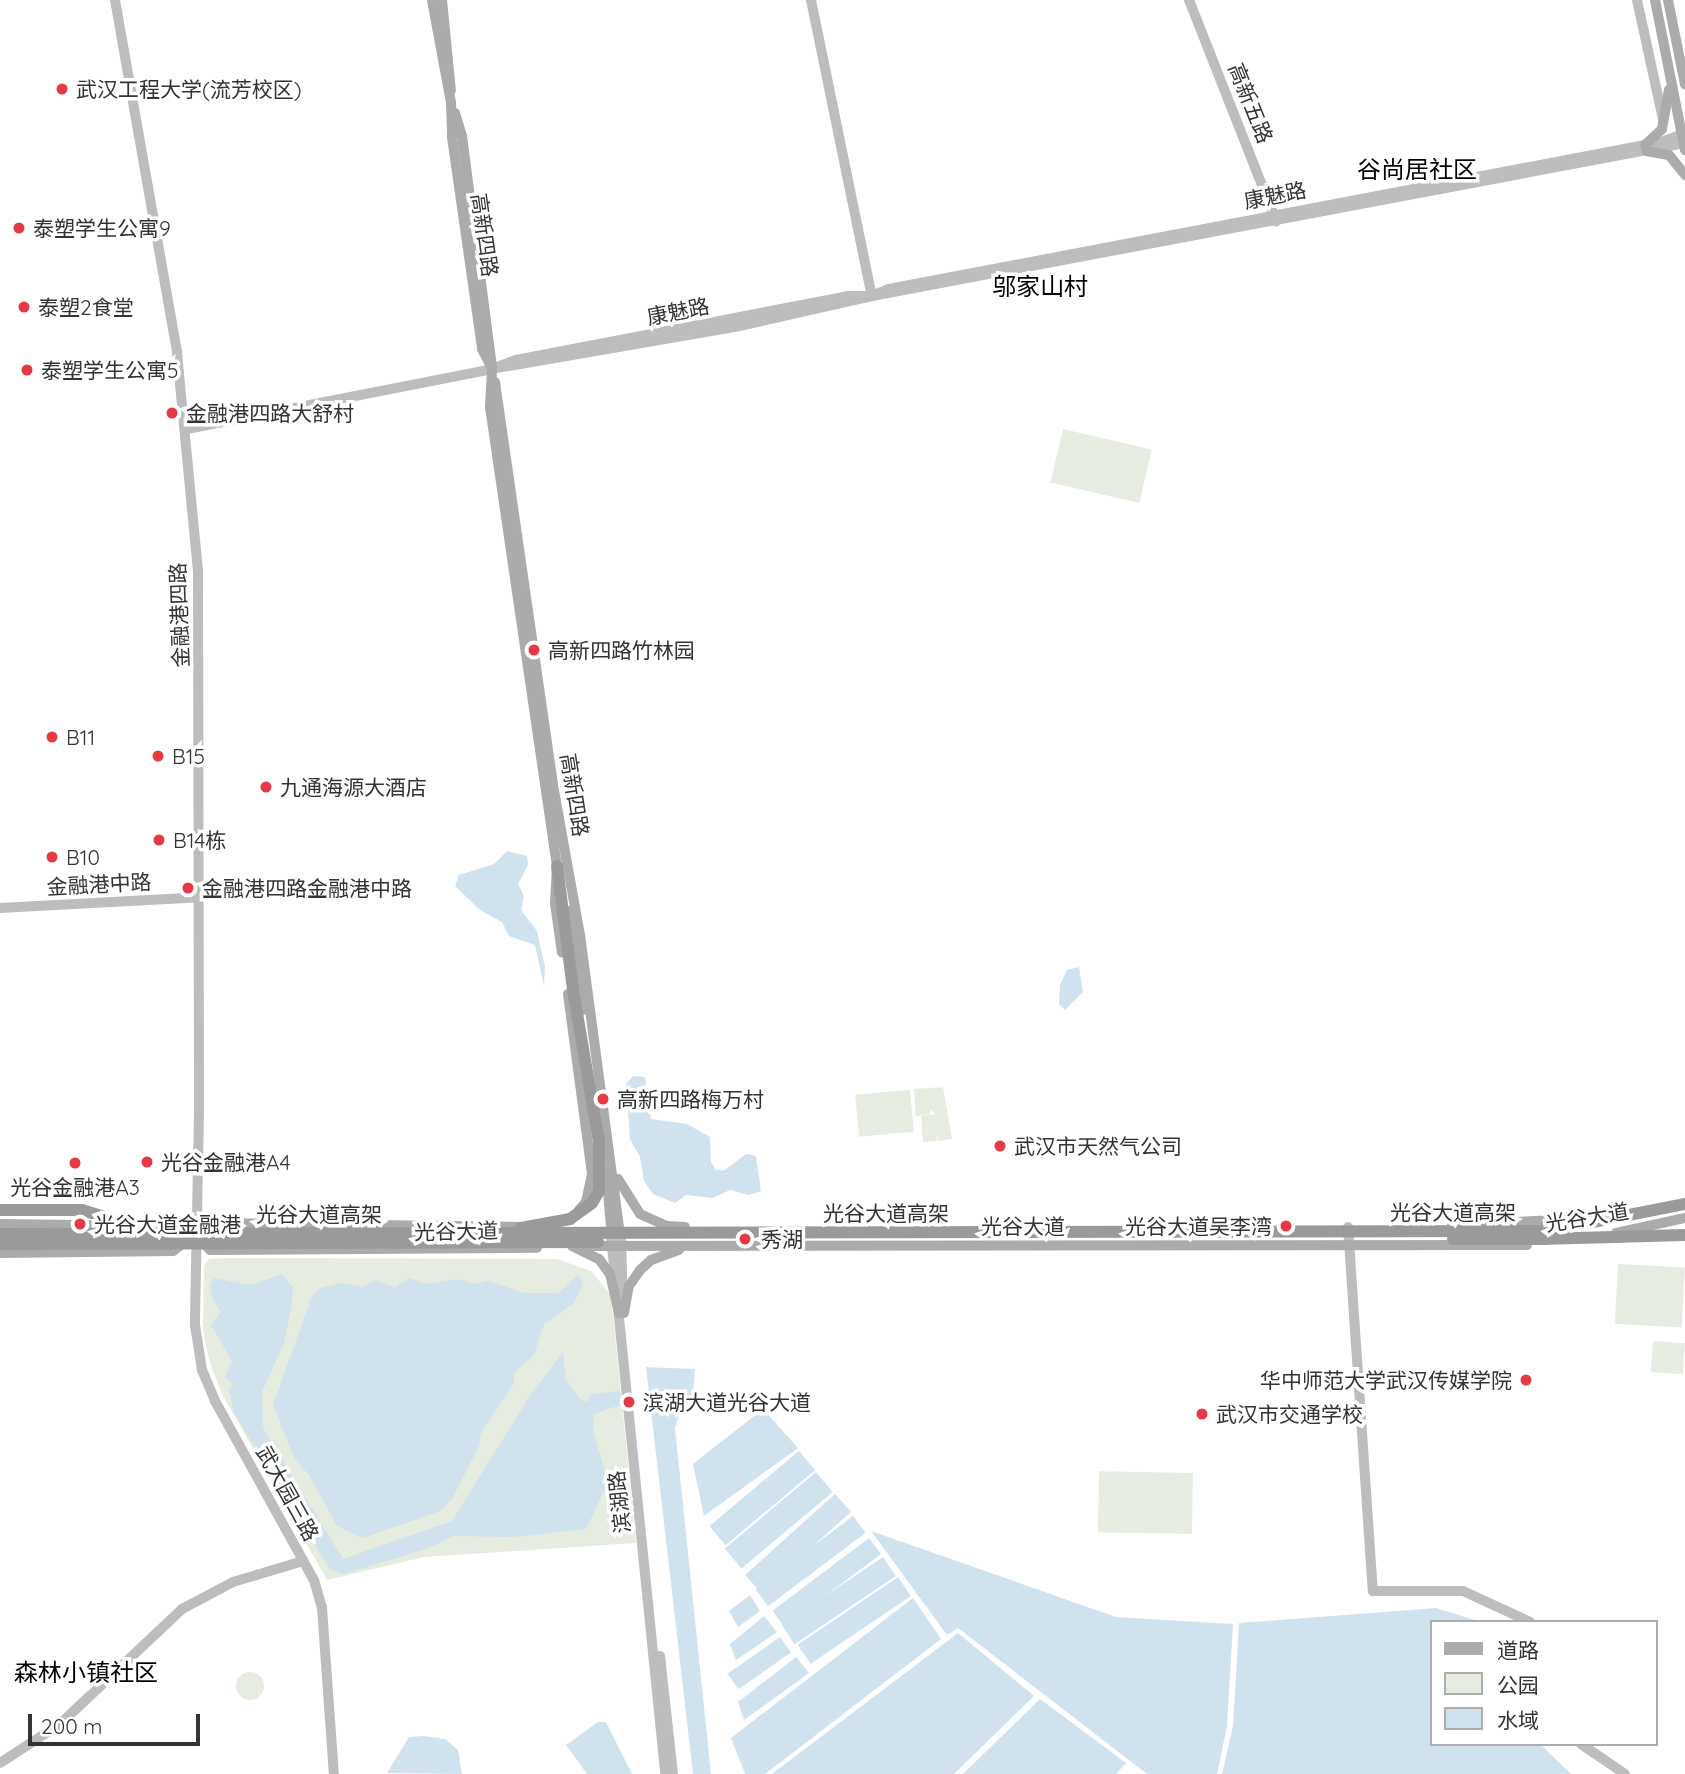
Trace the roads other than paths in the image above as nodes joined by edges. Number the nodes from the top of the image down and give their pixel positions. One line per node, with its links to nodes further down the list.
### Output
1 (115, 0): 19 (street, 金融港四路)
2 (432, 0): 11 (main road, 高新四路)
3 (442, 0): 11 (main road, 高新四路)
4 (811, 0): 17 (street)
5 (1189, 0): 16 (street, 高新五路)
6 (1637, 0): 12 (street)
7 (1655, 0): 9 (main road)
8 (1668, 0): 10 (main road)
9 (1670, 74): 12 (main road); 13 (main road)
10 (1685, 84)
11 (451, 103): 18 (main road, 高新四路)
12 (1664, 124): 14 (main road)
13 (1684, 141): 14 (street, 康魅路)
14 (1646, 148): 15 (main road); 16 (street, 康魅路)
15 (1685, 175)
16 (1276, 218): 17 (street, 康魅路)
17 (872, 296): 18 (street, 康魅路)
18 (492, 369): 19 (street, 康魅路); 20 (main road, 高新四路); 23 (main road, 高新四路)
19 (187, 429): 21 (street, 金融港四路)
20 (557, 866): 30 (main road, 高新四路); 33 (main road, 高新四路); 34 (highway, bridge)
21 (200, 897): 22 (street, 金融港中路); 37 (street, 金融港四路)
22 (0, 908)
23 (613, 1166): 31 (main road); 33 (main road, 高新四路)
24 (1685, 1199): 32 (main road, 光谷大道)
25 (1685, 1204): 34 (highway, 光谷大道高架, bridge)
26 (0, 1210): 29 (highway)
27 (1685, 1215): 38 (highway, 光谷大道高架, bridge); 42 (main road, 光谷大道)
28 (0, 1224): 29 (main road, 光谷大道)
29 (130, 1225): 37 (main road, 光谷大道)
30 (531, 1227): 33 (main road, 光谷大道); 37 (main road, 光谷大道)
31 (688, 1227): 32 (main road, 光谷大道); 33 (main road, 光谷大道)
32 (1348, 1227): 42 (street)
33 (615, 1228): 43 (street, 滨湖路)
34 (460, 1233): 35 (highway, 光谷大道高架, bridge)
35 (0, 1234)
36 (1685, 1235): 38 (highway, bridge)
37 (198, 1236): 41 (main road, 光谷大道); 44 (main road, 光谷大道); 46 (street, 武大园三路)
38 (1540, 1239): 39 (highway, 光谷大道高架, bridge)
39 (0, 1244)
40 (708, 1244): 42 (main road, 光谷大道); 43 (main road, 光谷大道); 45 (main road)
41 (572, 1246): 43 (main road, 光谷大道); 45 (main road)
42 (1349, 1246): 47 (street)
43 (616, 1248): 45 (street, 滨湖路)
44 (0, 1253)
45 (621, 1313): 51 (street, 滨湖路); 52 (street, 滨湖路)
46 (303, 1561): 49 (street); 50 (street, 武大园三路)
47 (1526, 1620)
48 (1584, 1746): 53 (street)
49 (0, 1763)
50 (334, 1774)
51 (665, 1774)
52 (673, 1774)
53 (1625, 1774)

